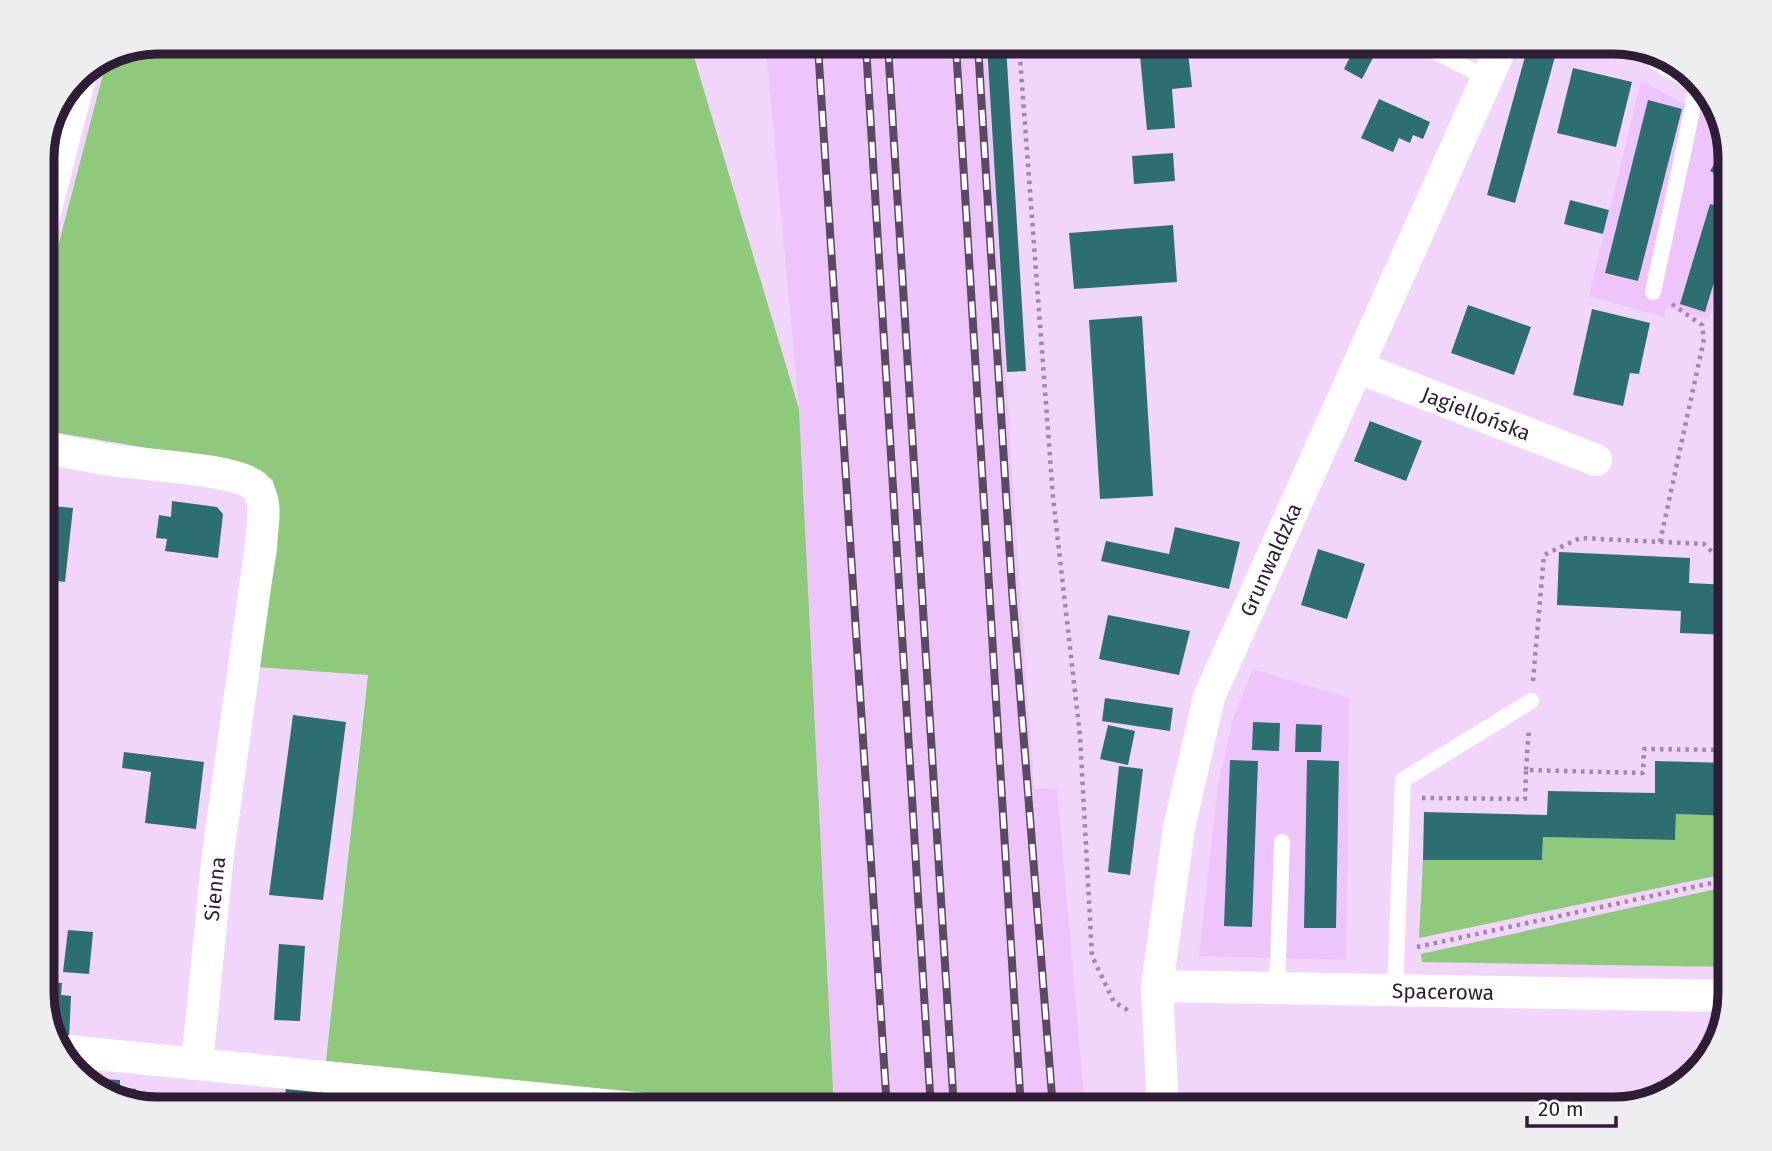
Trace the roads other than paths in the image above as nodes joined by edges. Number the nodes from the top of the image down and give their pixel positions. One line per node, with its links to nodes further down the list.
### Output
1 (1440, 54): 3 (lane)
2 (1498, 54): 3 (street, Grunwaldzka)
3 (1487, 78): 8 (street, Grunwaldzka)
4 (1696, 94): 7 (lane)
5 (75, 98): 6 (street)
6 (54, 178)
7 (1653, 292)
8 (1357, 367): 10 (street, Jagiellońska); 13 (street, Grunwaldzka)
9 (54, 449): 18 (street, Sienna)
10 (1596, 460)
11 (1531, 701): 15 (lane)
12 (1282, 842): 14 (lane)
13 (1157, 986): 14 (street, Spacerowa); 20 (street, Grunwaldzka)
14 (1277, 990): 15 (street, Spacerowa)
15 (1395, 992): 16 (street, Spacerowa)
16 (1718, 996)
17 (73, 1051): 18 (street)
18 (197, 1064): 19 (street)
19 (525, 1097)
20 (1162, 1097)

